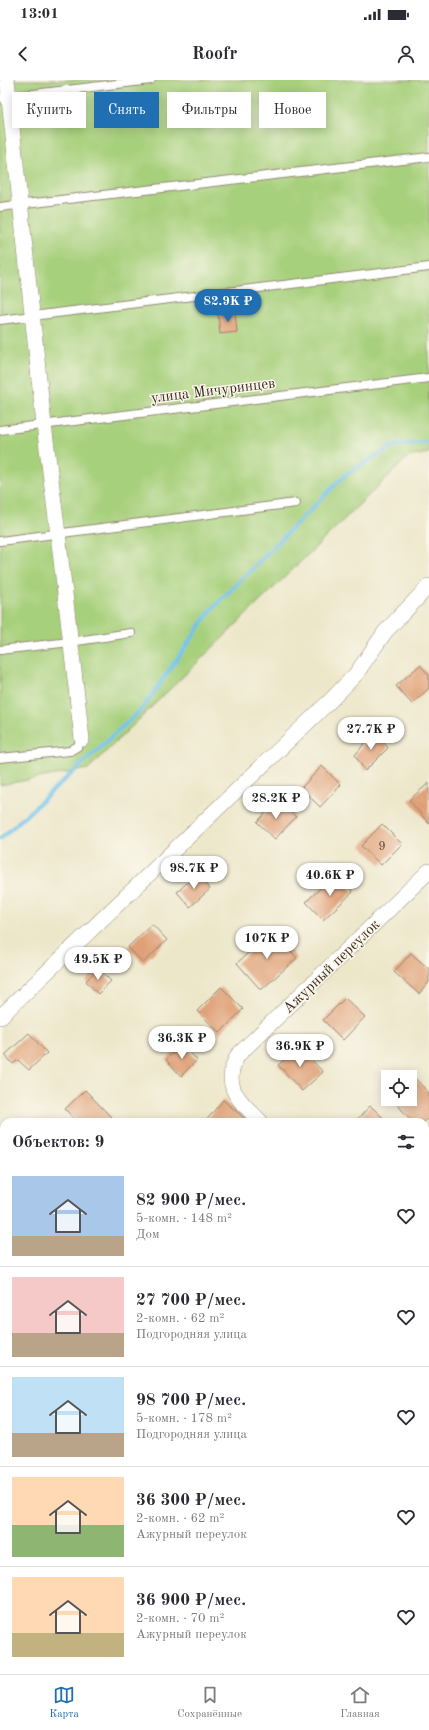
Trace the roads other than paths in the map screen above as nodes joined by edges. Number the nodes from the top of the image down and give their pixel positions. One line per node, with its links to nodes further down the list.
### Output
1 (7, 80): 3 (street)
2 (151, 80): 3 (lane)
3 (5, 98): 5 (street)
4 (429, 157): 5 (lane)
5 (20, 205): 6 (lane); 8 (street)
6 (0, 207)
7 (429, 267): 8 (lane)
8 (33, 316): 9 (lane); 11 (street)
9 (0, 320)
10 (429, 378): 11 (lane, улица Мичуринцев)
11 (44, 425): 12 (lane, улица Мичуринцев); 14 (street)
12 (0, 430)
13 (296, 503): 14 (lane)
14 (58, 534): 15 (lane); 18 (street)
15 (0, 541)
16 (429, 586): 23 (street)
17 (131, 633): 18 (lane)
18 (70, 642): 19 (lane); 20 (street)
19 (0, 650)
20 (82, 739): 21 (lane)
21 (0, 758)
22 (429, 872): 24 (street, Ажурный переулок)
23 (0, 1017)
24 (257, 1118)

